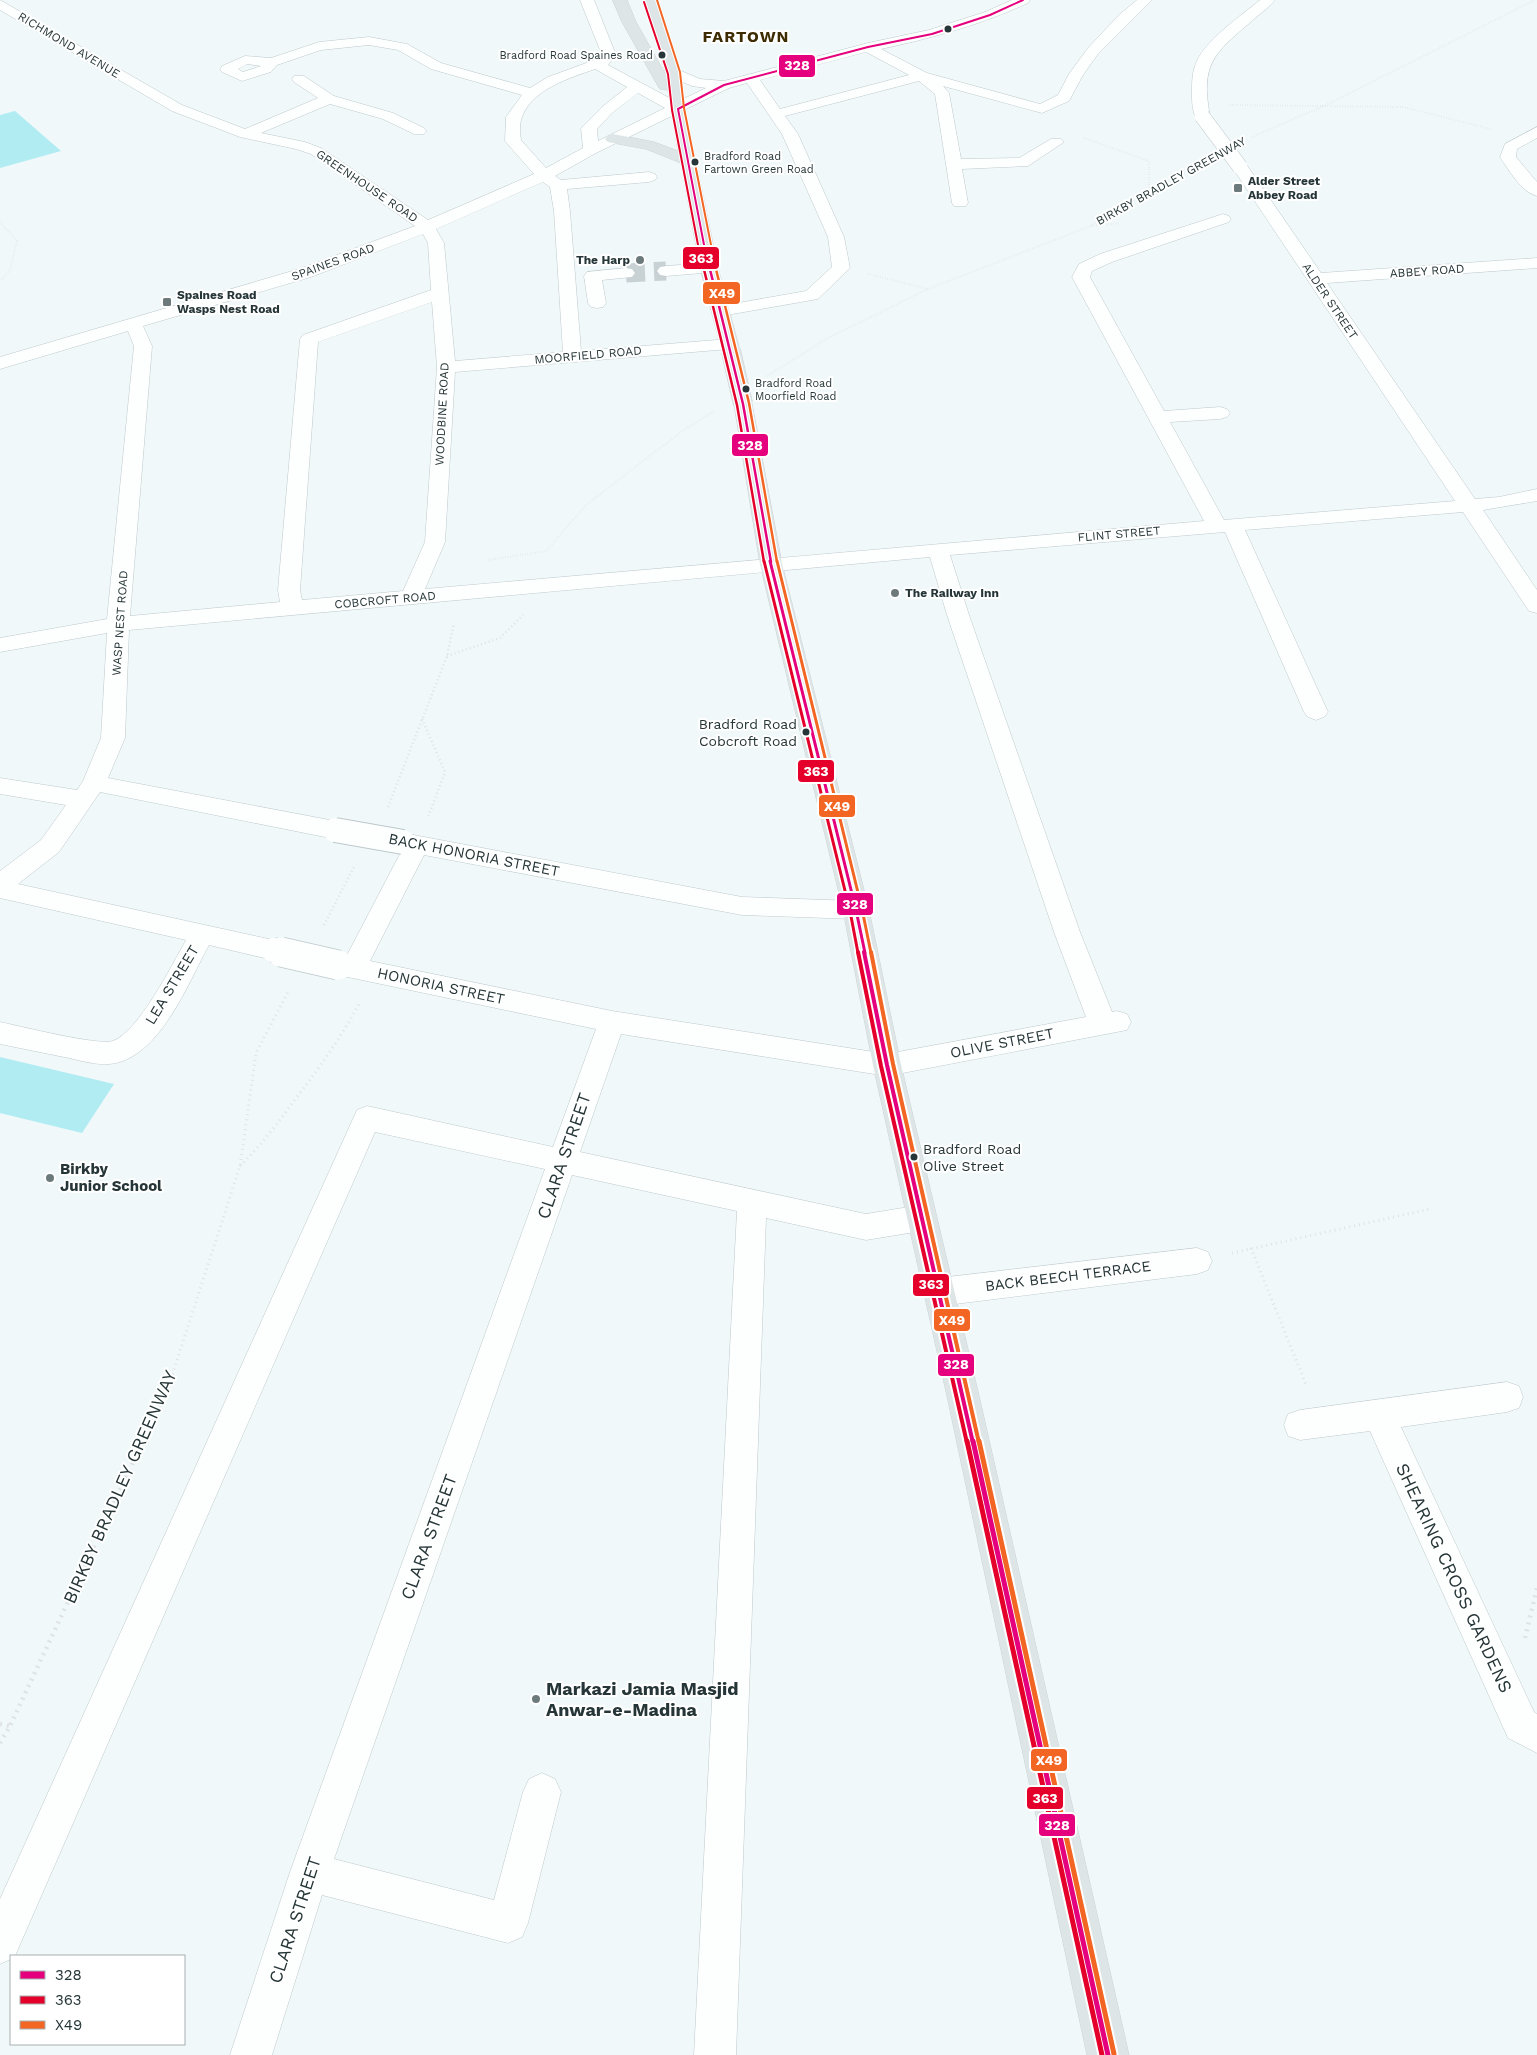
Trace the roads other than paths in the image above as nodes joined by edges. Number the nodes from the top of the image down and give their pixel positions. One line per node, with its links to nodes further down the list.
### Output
1 (587, 0): 11 (street)
2 (620, 0): 21 (main road)
3 (650, 0): 12 (main road)
4 (1000, 0): 7 (street)
5 (1145, 0): 13 (street)
6 (1268, 0): 43 (street, ALDER STREET, bridge)
7 (1020, 2): 9 (street)
8 (0, 4): 17 (street, RICHMOND AVENUE)
9 (868, 48): 13 (street); 14 (street)
10 (272, 62): 19 (street)
11 (596, 64): 18 (street); 19 (street)
12 (674, 73): 16 (street); 21 (main road)
13 (922, 76): 22 (street); 32 (street)
14 (751, 78): 16 (street); 22 (street)
15 (299, 79): 20 (street)
16 (724, 85): 21 (street, SPAINES ROAD)
17 (138, 86): 24 (street, GREENHOUSE ROAD)
18 (638, 88): 21 (street); 29 (street)
19 (530, 94): 34 (street)
20 (328, 99): 23 (street); 24 (street)
21 (678, 109): 26 (street, SPAINES ROAD); 31 (main road)
22 (777, 114): 46 (street)
23 (419, 131)
24 (245, 134): 38 (street, GREENHOUSE ROAD)
25 (1531, 135): 28 (street)
26 (613, 140): 29 (street, SPAINES ROAD); 31 (main road)
27 (1056, 142): 32 (street)
28 (1510, 147): 30 (street); 35 (street)
29 (591, 150): 34 (street, SPAINES ROAD)
30 (1537, 151)
31 (688, 160): 40 (main road)
32 (953, 164): 36 (street)
33 (650, 177): 34 (street)
34 (551, 180): 38 (street, SPAINES ROAD); 49 (street)
35 (1537, 191)
36 (960, 203)
37 (1223, 219): 53 (street)
38 (427, 227): 44 (street, WOODBINE ROAD); 47 (street, SPAINES ROAD)
39 (1537, 264): 43 (street, ABBEY ROAD)
40 (709, 268): 41 (street); 46 (main road)
41 (666, 271)
42 (626, 274): 45 (street)
43 (1316, 279): 55 (street, ALDER STREET)
44 (440, 293): 51 (street, WOODBINE ROAD); 61 (street)
45 (597, 303)
46 (721, 311): 48 (main road)
47 (133, 323): 50 (street, SPAINES ROAD); 62 (street, WASP NEST ROAD)
48 (730, 348): 49 (street, MOORFIELD ROAD); 58 (main road, bridge)
49 (574, 357): 51 (street, MOORFIELD ROAD)
50 (0, 363)
51 (446, 367): 59 (street, WOODBINE ROAD)
52 (1220, 413): 53 (street)
53 (1159, 417): 56 (street)
54 (1537, 495): 55 (street, FLINT STREET)
55 (1468, 505): 56 (street, FLINT STREET); 60 (street, ALDER STREET)
56 (1224, 526): 57 (street, FLINT STREET); 64 (street)
57 (938, 550): 58 (street, FLINT STREET); 75 (street, OLIVE STREET)
58 (771, 564): 59 (street, COBCROFT ROAD); 70 (main road)
59 (411, 598): 61 (street, COBCROFT ROAD)
60 (1537, 606)
61 (292, 608): 62 (street, COBCROFT ROAD)
62 (118, 624): 63 (street, COBCROFT ROAD); 66 (street, WASP NEST ROAD)
63 (0, 645)
64 (1316, 712)
65 (0, 786): 66 (street, BACK HONORIA STREET)
66 (88, 791): 67 (street, BACK HONORIA STREET, bridge); 68 (street, WASP NEST ROAD)
67 (410, 844): 70 (street, BACK HONORIA STREET); 72 (street)
68 (0, 884)
69 (0, 889): 71 (street, HONORIA STREET)
70 (856, 910): 75 (main road)
71 (202, 935): 72 (street, HONORIA STREET, bridge); 74 (street, LEA STREET)
72 (355, 968): 73 (street, HONORIA STREET)
73 (612, 1022): 75 (street, HONORIA STREET); 76 (street, CLARA STREET)
74 (0, 1032)
75 (887, 1065): 78 (main road)
76 (563, 1160): 77 (street); 86 (street, CLARA STREET); 87 (street)
77 (752, 1202): 78 (street); 89 (street)
78 (921, 1218): 80 (main road)
79 (1197, 1261): 80 (street, BACK BEECH TERRACE)
80 (938, 1292): 90 (main road)
81 (1507, 1398): 82 (street)
82 (1379, 1415): 83 (street); 84 (street, SHEARING CROSS GARDENS)
83 (1311, 1424)
84 (1537, 1734)
85 (542, 1792): 86 (street)
86 (310, 1872): 88 (street, CLARA STREET)
87 (0, 1944)
88 (251, 2055)
89 (715, 2055)
90 (1108, 2055)

